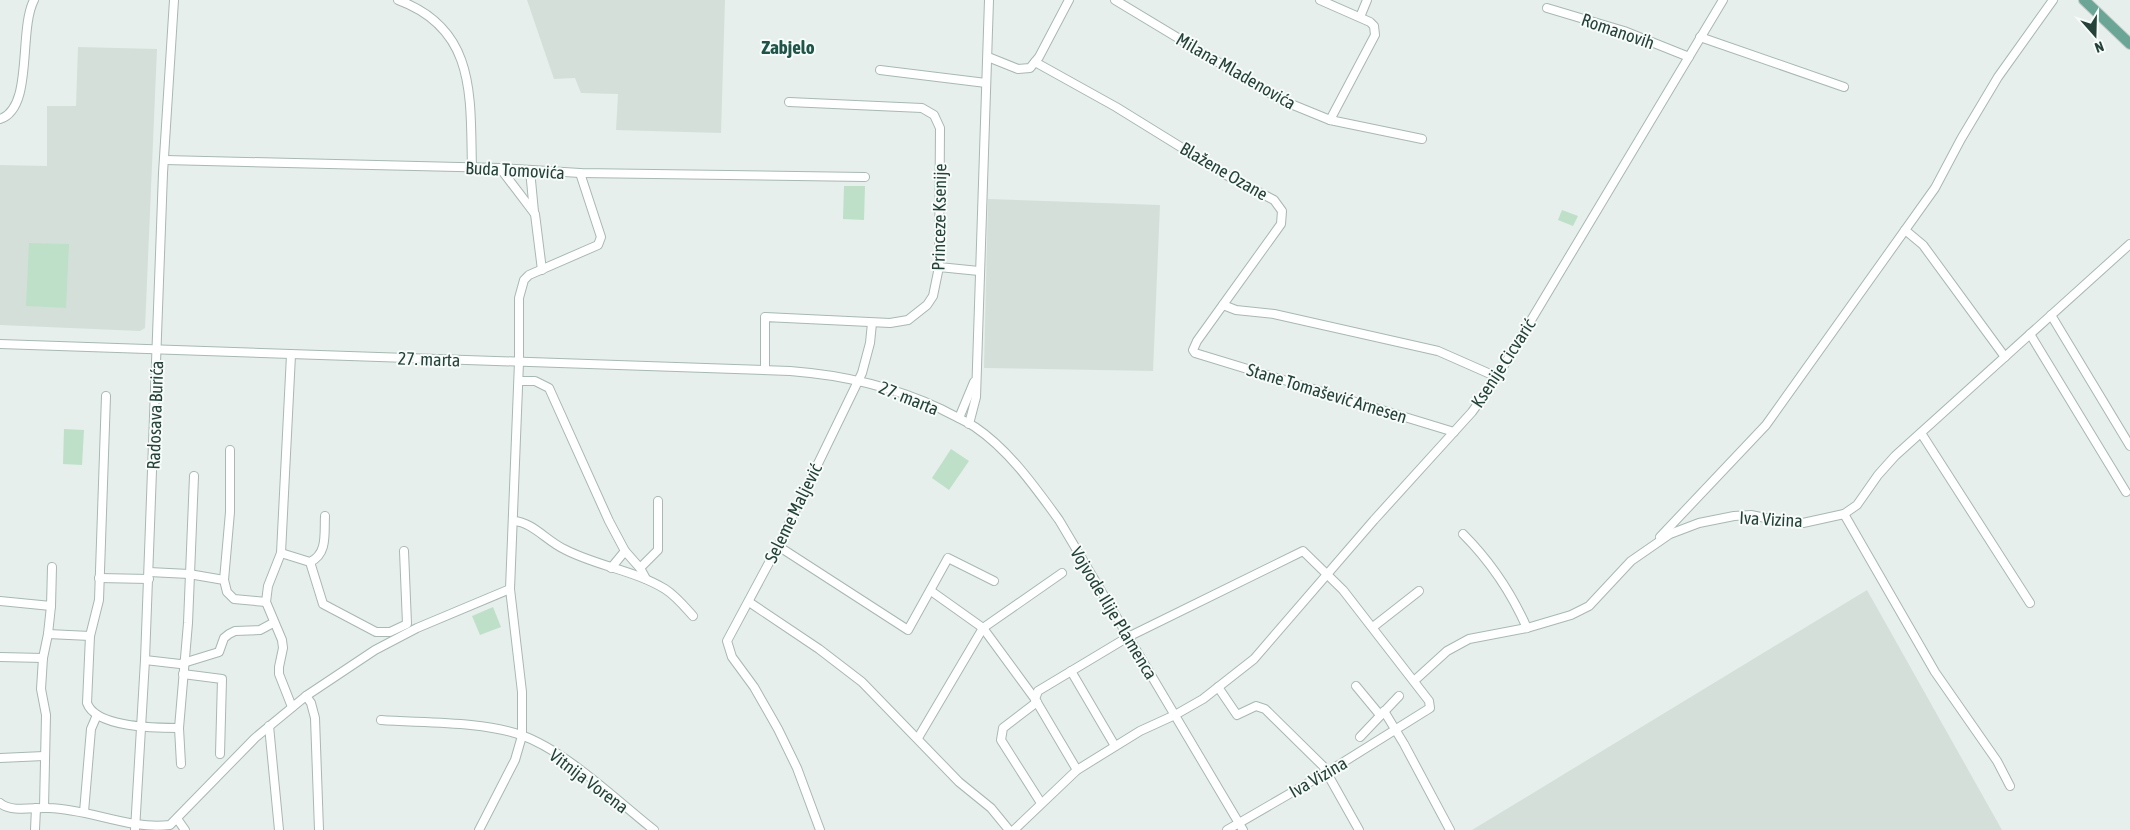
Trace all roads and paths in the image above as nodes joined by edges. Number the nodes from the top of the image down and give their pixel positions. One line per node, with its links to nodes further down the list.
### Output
1 (34, 0): 23 (street)
2 (174, 0): 26 (street, Radosava Burića)
3 (398, 0): 27 (street)
4 (989, 0): 16 (street)
5 (1069, 0): 18 (street)
6 (1115, 0): 24 (street, Milana Mladenovića)
7 (1320, 0): 13 (street)
8 (1367, 0): 13 (street)
9 (1723, 0): 14 (street, Ksenije Cicvarić)
10 (2054, 0): 33 (street)
11 (2084, 0): 15 (main road)
12 (1546, 8): 17 (street, Romanovih)
13 (1360, 17): 24 (street)
14 (1700, 38): 17 (street, Ksenije Cicvarić); 21 (street)
15 (2130, 44)
16 (988, 57): 18 (street); 20 (street)
17 (1689, 57): 49 (street, Ksenije Cicvarić)
18 (1035, 62): 38 (street, Blažene Ozane)
19 (880, 70): 20 (street)
20 (986, 84): 37 (street)
21 (1844, 87)
22 (789, 102): 35 (street, Princeze Ksenije)
23 (0, 119)
24 (1330, 120): 25 (street, Milana Mladenovića)
25 (1422, 139)
26 (165, 160): 27 (street, Buda Tomovića); 43 (street, Radosava Burića)
27 (472, 168): 28 (street, Buda Tomovića)
28 (500, 168): 29 (street, Buda Tomovića); 32 (street)
29 (530, 170): 30 (street, Buda Tomovića); 32 (street)
30 (580, 173): 31 (street, Buda Tomovića); 36 (street)
31 (865, 177)
32 (535, 214): 36 (street)
33 (1905, 230): 46 (street); 67 (street)
34 (2130, 244): 39 (street)
35 (939, 267): 37 (street); 40 (street, Princeze Ksenije)
36 (542, 270): 47 (street)
37 (979, 271): 50 (street)
38 (1223, 305): 45 (street, Blažene Ozane); 49 (street)
39 (2051, 315): 41 (street); 58 (street)
40 (872, 323): 48 (street, Princeze Ksenije); 51 (street, 27. marta)
41 (2030, 334): 46 (street); 61 (street)
42 (0, 344): 43 (street, 27. marta)
43 (158, 351): 44 (street, 27. marta); 79 (street, Radosava Burića)
44 (291, 355): 47 (street, 27. marta); 71 (street)
45 (1200, 355): 56 (street, Stane Tomašević Arnesen)
46 (2004, 358): 57 (street)
47 (519, 362): 48 (street, 27. marta); 52 (street)
48 (765, 370): 51 (street, 27. marta)
49 (1497, 377): 56 (street, Ksenije Cicvarić)
50 (976, 378): 54 (street); 55 (street)
51 (858, 379): 54 (street, 27. marta); 68 (street, Seleme Maljević)
52 (519, 381): 65 (street); 70 (street)
53 (106, 396): 80 (street)
54 (959, 418): 55 (street, Vojvode Ilije Plamenca)
55 (969, 424): 101 (street, Vojvode Ilije Plamenca)
56 (1454, 432): 78 (street, Ksenije Cicvarić)
57 (1921, 432): 63 (street); 90 (street)
58 (2130, 446)
59 (230, 450): 82 (street)
60 (194, 476): 77 (street)
61 (2126, 492)
62 (658, 501): 75 (street)
63 (1844, 514): 67 (street, Iva Vizina); 133 (street)
64 (325, 516): 72 (street)
65 (514, 520): 74 (street); 84 (street)
66 (1463, 534): 97 (street)
67 (1653, 545): 97 (street, Iva Vizina)
68 (778, 546): 85 (street); 89 (street, Seleme Maljević)
69 (404, 551): 94 (street)
70 (625, 551): 74 (street); 75 (street)
71 (281, 552): 72 (street); 88 (street)
72 (310, 562): 94 (street)
73 (52, 567): 91 (street)
74 (611, 568): 81 (street)
75 (640, 568): 81 (street)
76 (1062, 573): 96 (street)
77 (189, 574): 79 (street); 82 (street); 105 (street)
78 (1326, 574): 95 (street, Iva Vizina); 101 (street, Iva Vizina); 110 (street, Ksenije Cicvarić)
79 (149, 576): 80 (street); 104 (street, Radosava Burića)
80 (99, 578): 100 (street)
81 (646, 579): 92 (street)
82 (224, 580): 88 (street)
83 (994, 581): 85 (street)
84 (510, 589): 98 (street); 123 (street)
85 (932, 591): 96 (street)
86 (1419, 591): 95 (street)
87 (0, 601): 91 (street)
88 (266, 602): 93 (street)
89 (749, 602): 125 (street); 147 (street, Seleme Maljević)
90 (2030, 603)
91 (51, 606): 99 (street)
92 (693, 616)
93 (273, 623): 105 (street); 114 (street)
94 (407, 624): 98 (street)
95 (1373, 627): 108 (street, Iva Vizina)
96 (983, 628): 113 (street); 125 (street)
97 (1527, 628): 108 (street, Iva Vizina)
98 (414, 630): 111 (street)
99 (48, 634): 100 (street); 103 (street)
100 (90, 636): 116 (street)
101 (1128, 637): 106 (street); 117 (street, Vojvode Ilije Plamenca)
102 (0, 657): 103 (street)
103 (43, 658): 128 (street)
104 (145, 660): 105 (street); 120 (street, Radosava Burića)
105 (184, 663): 107 (street)
106 (1071, 671): 113 (street); 126 (street)
107 (183, 674): 121 (street); 127 (street)
108 (1414, 681): 122 (street, Iva Vizina)
109 (1356, 686): 115 (street)
110 (1218, 687): 117 (street, Ksenije Cicvarić); 132 (street)
111 (306, 696): 114 (street); 144 (street)
112 (1399, 696): 115 (street, Iva Vizina)
113 (1036, 700): 131 (street); 135 (street)
114 (292, 707): 119 (street)
115 (1382, 713): 122 (street); 124 (street, Iva Vizina)
116 (97, 715): 120 (street); 137 (street)
117 (1175, 715): 126 (street, Ksenije Cicvarić); 139 (street, Vojvode Ilije Plamenca)
118 (381, 720): 123 (street, Vitnija Vorena)
119 (269, 726): 138 (street); 143 (street)
120 (141, 728): 121 (street); 140 (street, Radosava Burića)
121 (179, 728): 130 (street)
122 (1396, 729): 132 (street, Iva Vizina); 153 (street)
123 (522, 736): 145 (street); 146 (street, Vitnija Vorena)
124 (1360, 737)
125 (918, 738): 148 (street)
126 (1115, 746): 131 (street)
127 (220, 754)
128 (44, 756): 129 (street); 136 (street)
129 (0, 758)
130 (181, 764)
131 (1076, 770): 135 (street)
132 (1327, 772): 139 (street, Iva Vizina); 152 (street)
133 (2010, 786)
134 (0, 803): 136 (street)
135 (1040, 803): 149 (street)
136 (40, 808): 137 (street); 141 (street)
137 (84, 812): 140 (street)
138 (178, 820): 140 (street); 142 (street)
139 (1239, 822): 150 (street, Iva Vizina); 151 (street, Vojvode Ilije Plamenca)
140 (135, 829)
141 (35, 830)
142 (185, 830)
143 (279, 830)
144 (319, 830)
145 (479, 830)
146 (654, 830)
147 (820, 830)
148 (1009, 830)
149 (1014, 830)
150 (1227, 830)
151 (1243, 830)
152 (1359, 830)
153 (1450, 830)

